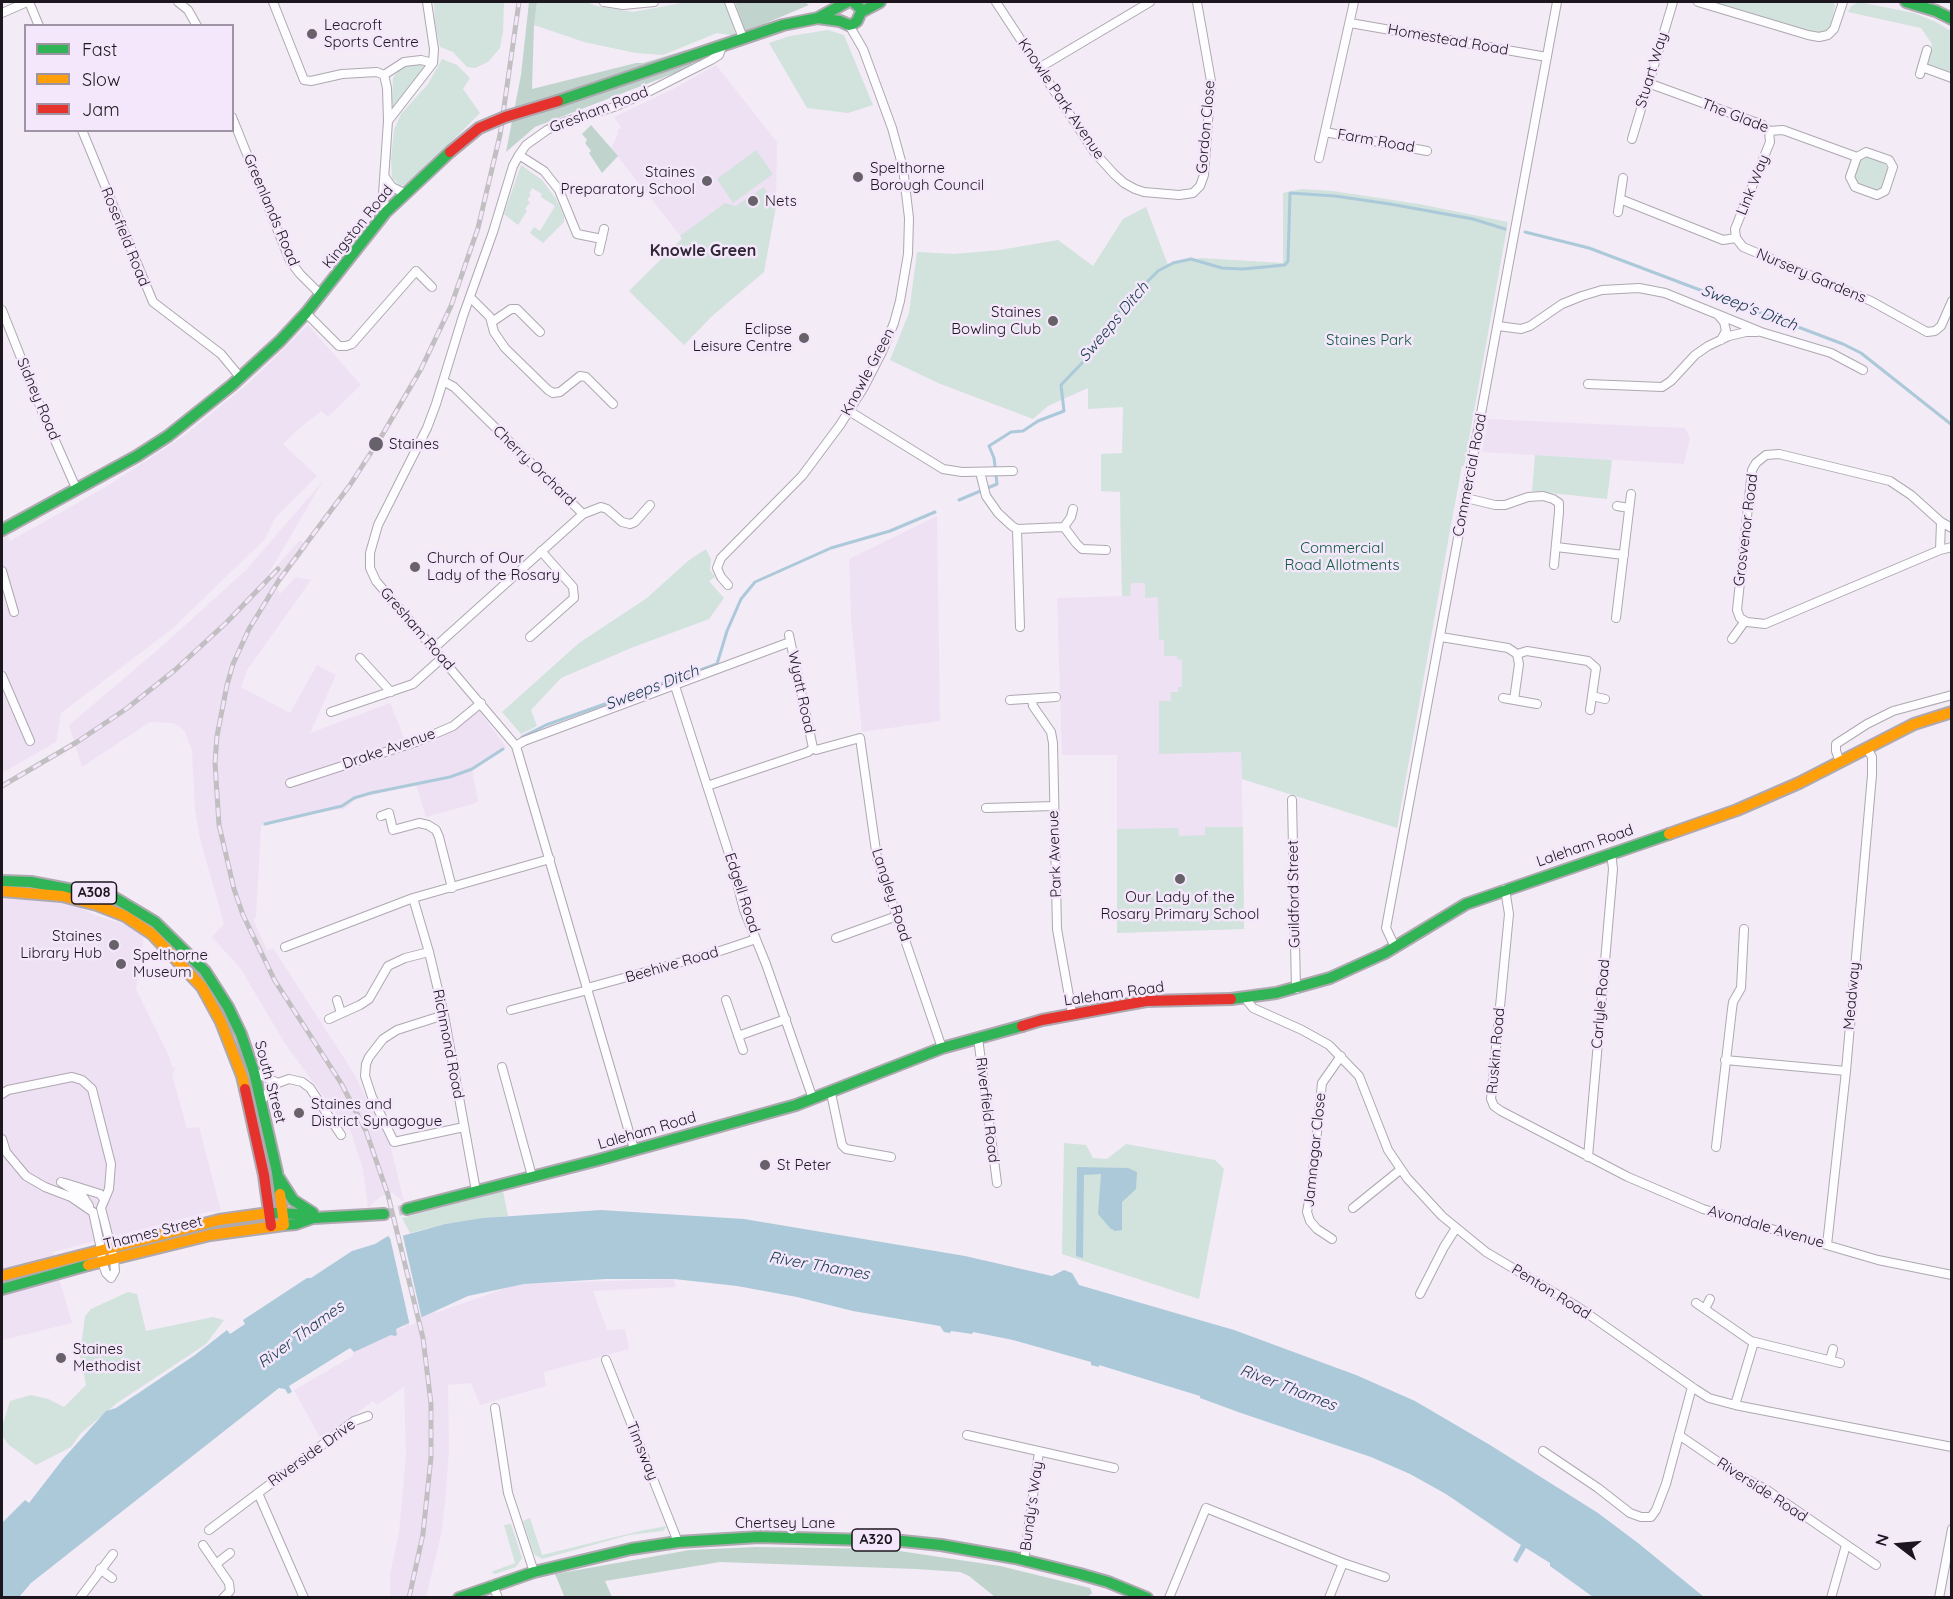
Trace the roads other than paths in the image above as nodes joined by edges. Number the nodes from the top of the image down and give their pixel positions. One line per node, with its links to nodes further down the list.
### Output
1 (28, 2): 20 (street); 25 (street)
2 (178, 2): 26 (street)
3 (273, 2): 33 (street)
4 (428, 2): 31 (street)
5 (604, 2): 6 (street)
6 (654, 2)
7 (729, 2): 27 (street)
8 (853, 2): 23 (main road)
9 (880, 2): 23 (main road)
10 (996, 2): 32 (street, Knowle Park Avenue)
11 (1150, 2): 32 (street)
12 (1197, 2): 48 (street, Gordon Close)
13 (1354, 2): 24 (street)
14 (1557, 2): 30 (street, Commercial Road)
15 (1673, 2): 35 (street, Stuart Way)
16 (1698, 2): 17 (street)
17 (1843, 2)
18 (1906, 2): 22 (main road)
19 (843, 4): 21 (main road, Kingston Road); 23 (main road)
20 (2, 13)
21 (818, 18): 23 (main road, Kingston Road); 27 (main road, Kingston Road)
22 (1952, 19)
23 (852, 20): 76 (street, Knowle Green)
24 (1350, 23): 30 (street, Homestead Road); 40 (street)
25 (38, 24)
26 (196, 24)
27 (743, 38): 28 (main road, Kingston Road)
28 (722, 46): 43 (street, Gresham Road); 49 (main road, Kingston Road, bridge)
29 (1927, 50): 34 (street)
30 (1547, 57): 65 (street, Commercial Road)
31 (433, 63): 33 (street); 36 (street)
32 (1039, 68): 48 (street, Knowle Park Avenue)
33 (384, 75): 36 (street)
34 (1952, 78)
35 (1648, 83): 38 (street, The Glade); 41 (street, Stuart Way)
36 (388, 121): 46 (street)
37 (234, 122): 58 (street, Greenlands Road)
38 (1769, 131): 44 (street, The Glade); 54 (street, Link Way)
39 (83, 132): 72 (street, Rosefield Road)
40 (1325, 132): 42 (street, Farm Road); 45 (street)
41 (1632, 139)
42 (1427, 151)
43 (519, 155): 55 (street); 59 (street, Gresham Road)
44 (1857, 156): 44 (street, The Glade)
45 (1319, 158)
46 (385, 175): 49 (street); 51 (street)
47 (1623, 178): 50 (street)
48 (1135, 189)
49 (405, 193): 51 (main road, Kingston Road)
50 (1620, 199): 52 (street); 54 (street, Nursery Gardens)
51 (386, 212): 58 (main road, Kingston Road)
52 (1618, 212)
53 (604, 229): 55 (street)
54 (1736, 238): 60 (street, Nursery Gardens)
55 (602, 239): 56 (street)
56 (599, 251)
57 (432, 287): 62 (street)
58 (321, 295): 62 (main road, Kingston Road)
59 (470, 297): 64 (street); 73 (street, Gresham Road)
60 (1952, 301)
61 (2, 310): 79 (street, Sidney Road)
62 (306, 313): 72 (main road, Kingston Road)
63 (1717, 314): 65 (street); 67 (street); 68 (street)
64 (492, 322): 66 (street); 75 (street)
65 (1498, 326): 81 (street, Commercial Road)
66 (540, 332)
67 (1761, 332): 68 (street); 69 (street)
68 (1721, 340): 74 (street)
69 (1854, 365): 70 (street); 71 (street)
70 (1863, 370)
71 (1849, 374)
72 (240, 377): 79 (main road, Kingston Road)
73 (443, 381): 86 (street, Cherry Orchard); 108 (street, Gresham Road)
74 (1588, 384)
75 (613, 404)
76 (849, 411): 78 (street); 100 (street, Knowle Green)
77 (1010, 471): 78 (street)
78 (980, 472): 90 (street)
79 (76, 488): 91 (main road, Kingston Road)
80 (1632, 494): 84 (street)
81 (1466, 498): 92 (street); 106 (street, Commercial Road)
82 (650, 505): 86 (street)
83 (1617, 507): 84 (street)
84 (1629, 508): 97 (street)
85 (1073, 509): 88 (street)
86 (583, 514): 96 (street, Cherry Orchard)
87 (1941, 522): 89 (street, Grosvenor Road); 95 (street); 103 (street, Grosvenor Road)
88 (1064, 527): 90 (street); 94 (street)
89 (1952, 528)
90 (1017, 529): 104 (street)
91 (2, 530)
92 (1556, 547): 97 (street); 98 (street)
93 (1952, 547): 95 (street)
94 (1106, 550)
95 (1940, 550): 103 (street)
96 (541, 551): 105 (street); 108 (street, Cherry Orchard)
97 (1624, 555): 102 (street)
98 (1554, 565)
99 (2, 571): 101 (street)
100 (729, 585)
101 (14, 612)
102 (1616, 618)
103 (1745, 621): 107 (street)
104 (1020, 627)
105 (530, 637)
106 (1440, 637): 109 (street); 153 (street, Commercial Road)
107 (1732, 639)
108 (434, 648): 111 (street, Gresham Road)
109 (1516, 654): 117 (street); 123 (street)
110 (360, 658): 114 (street)
111 (442, 658): 114 (street); 124 (street, Gresham Road)
112 (2, 676): 115 (street)
113 (675, 686): 131 (street); 133 (street, Wyatt Road); 136 (street, Edgell Road)
114 (391, 692): 127 (street)
115 (5, 693): 130 (street)
116 (1952, 695): 134 (street)
117 (1592, 696): 121 (street); 126 (street)
118 (1056, 697): 119 (street)
119 (1032, 699): 122 (street); 138 (street, Park Avenue)
120 (1503, 699): 123 (street)
121 (1605, 699)
122 (1010, 700)
123 (1514, 700): 125 (street)
124 (482, 703): 131 (street, Gresham Road); 135 (street, Drake Avenue)
125 (1537, 704)
126 (1590, 710)
127 (331, 712)
128 (1952, 712): 132 (main road, Laleham Road)
129 (860, 738): 133 (street, Wyatt Road); 148 (street, Langley Road)
130 (30, 741)
131 (516, 747): 142 (street, Gresham Road)
132 (1868, 747): 134 (main road, Laleham Road); 173 (street, Meadway)
133 (813, 748): 136 (street, Wyatt Road)
134 (1840, 762): 141 (main road, Laleham Road)
135 (290, 783)
136 (707, 786): 151 (street, Edgell Road)
137 (1292, 800): 155 (street, Guildford Street)
138 (1054, 806): 139 (street); 162 (street, Park Avenue)
139 (986, 808)
140 (381, 816): 144 (street)
141 (1611, 852): 145 (main road, Laleham Road); 185 (street, Carlyle Road)
142 (550, 858): 144 (street); 156 (street, Gresham Road)
143 (2, 881): 174 (main road, South Street / A308)
144 (452, 888): 147 (street)
145 (1505, 889): 153 (main road, Laleham Road); 185 (street, Ruskin Road)
146 (2, 891): 197 (main road, South Street / A308)
147 (413, 898): 152 (street); 154 (street, Richmond Road)
148 (897, 916): 150 (street); 168 (street, Langley Road)
149 (1744, 929): 171 (street)
150 (836, 938)
151 (756, 939): 156 (street, Beehive Road); 165 (street, Edgell Road)
152 (285, 947)
153 (1395, 947): 155 (main road, Laleham Road)
154 (429, 952): 161 (street); 163 (street, Richmond Road)
155 (1296, 988): 157 (main road, Laleham Road)
156 (587, 989): 160 (street, Beehive Road); 184 (street, Gresham Road)
157 (1245, 998): 162 (main road, Laleham Road); 170 (street, Penton Road)
158 (337, 1000): 161 (street)
159 (726, 1000): 166 (street)
160 (511, 1010)
161 (341, 1013): 164 (street)
162 (1072, 1013): 167 (main road, Laleham Road)
163 (444, 1016): 180 (street, Richmond Road); 180 (street)
164 (329, 1019)
165 (786, 1019): 166 (street); 178 (street, Edgell Road)
166 (738, 1036): 169 (street)
167 (978, 1038): 168 (main road, Laleham Road); 190 (street, Riverfield Road)
168 (942, 1048): 176 (main road, Laleham Road)
169 (743, 1050)
170 (1341, 1056): 187 (street, Penton Road); 203 (street, Jamnagar Close)
171 (1725, 1060): 173 (street); 183 (street)
172 (502, 1067): 189 (street)
173 (1846, 1071): 204 (street, Meadway)
174 (254, 1072): 175 (street); 179 (main road, South Street / A308)
175 (278, 1083): 179 (street); 181 (street)
176 (831, 1093): 178 (main road, Laleham Road); 186 (street)
177 (2, 1094): 192 (street)
178 (813, 1099): 184 (main road, Laleham Road)
179 (261, 1102): 188 (main road, South Street / A308)
180 (464, 1127): 191 (street, Richmond Road)
181 (341, 1135)
182 (2, 1139): 196 (street)
183 (1716, 1147)
184 (633, 1149): 189 (main road, Laleham Road)
185 (1588, 1156): 204 (street, Avondale Avenue)
186 (891, 1157)
187 (1400, 1170): 194 (street); 202 (street, Penton Road)
188 (277, 1172): 199 (main road); 200 (main road, South Street / A308)
189 (532, 1176): 191 (main road, Laleham Road)
190 (997, 1183)
191 (476, 1191): 195 (main road, Laleham Road)
192 (105, 1199): 193 (street); 196 (street)
193 (101, 1208): 196 (street); 205 (street)
194 (1353, 1208)
195 (407, 1209)
196 (93, 1212): 205 (street)
197 (269, 1214): 200 (main road, Thames Street); 201 (main road, South Street / A308); 205 (main road, Thames Street)
198 (384, 1214): 199 (main road, Thames Street)
199 (319, 1218): 200 (main road, Thames Street)
200 (283, 1219): 201 (main road, Thames Street)
201 (271, 1226): 206 (main road, Thames Street)
202 (1456, 1228): 211 (street); 220 (street, Penton Road)
203 (1332, 1239)
204 (1827, 1245): 208 (street, Avondale Avenue)
205 (107, 1248): 206 (street); 207 (street); 209 (main road, Thames Street)
206 (114, 1259): 207 (main road, Thames Street); 207 (street)
207 (102, 1262): 210 (main road, Thames Street)
208 (1952, 1275)
209 (2, 1276)
210 (2, 1289)
211 (1420, 1294)
212 (1710, 1299): 214 (street)
213 (1696, 1303): 214 (street)
214 (1705, 1309): 215 (street)
215 (1754, 1342): 218 (street); 221 (street)
216 (1833, 1349): 218 (street)
217 (606, 1360): 233 (street, Timsway)
218 (1830, 1360): 219 (street)
219 (1840, 1363)
220 (1692, 1387): 221 (street, Penton Road); 225 (street)
221 (1735, 1405): 226 (street, Penton Road)
222 (495, 1408): 243 (street)
223 (368, 1416): 230 (street, Riverside Drive)
224 (967, 1435): 228 (street, Bundy's Way)
225 (1679, 1436): 227 (street); 235 (street, Riverside Road)
226 (1952, 1447)
227 (1543, 1451)
228 (1039, 1452): 229 (street, Bundy's Way); 238 (street, Bundy's Way)
229 (1114, 1468)
230 (258, 1493): 232 (street, Riverside Drive); 249 (street, Riverside Drive)
231 (1952, 1529): 256 (street)
232 (209, 1530)
233 (678, 1542): 238 (main road, Chertsey Lane / A320); 243 (main road, Chertsey Lane / A320)
234 (203, 1545): 240 (street)
235 (1846, 1545): 241 (street, Riverside Road); 255 (street)
236 (230, 1553): 240 (street)
237 (113, 1554): 242 (street)
238 (1024, 1560): 252 (main road, Chertsey Lane / A320)
239 (1343, 1563): 244 (street); 253 (street); 254 (street)
240 (216, 1564): 248 (street)
241 (1876, 1565)
242 (100, 1569): 245 (street); 247 (street)
243 (534, 1572): 246 (main road, Chertsey Lane / A320)
244 (1385, 1577)
245 (112, 1578)
246 (493, 1585): 250 (main road, Chertsey Lane / A320); 251 (street)
247 (80, 1598)
248 (223, 1598)
249 (303, 1598)
250 (459, 1598)
251 (498, 1598)
252 (1147, 1598)
253 (1169, 1598)
254 (1329, 1598)
255 (1832, 1598)
256 (1940, 1598)

